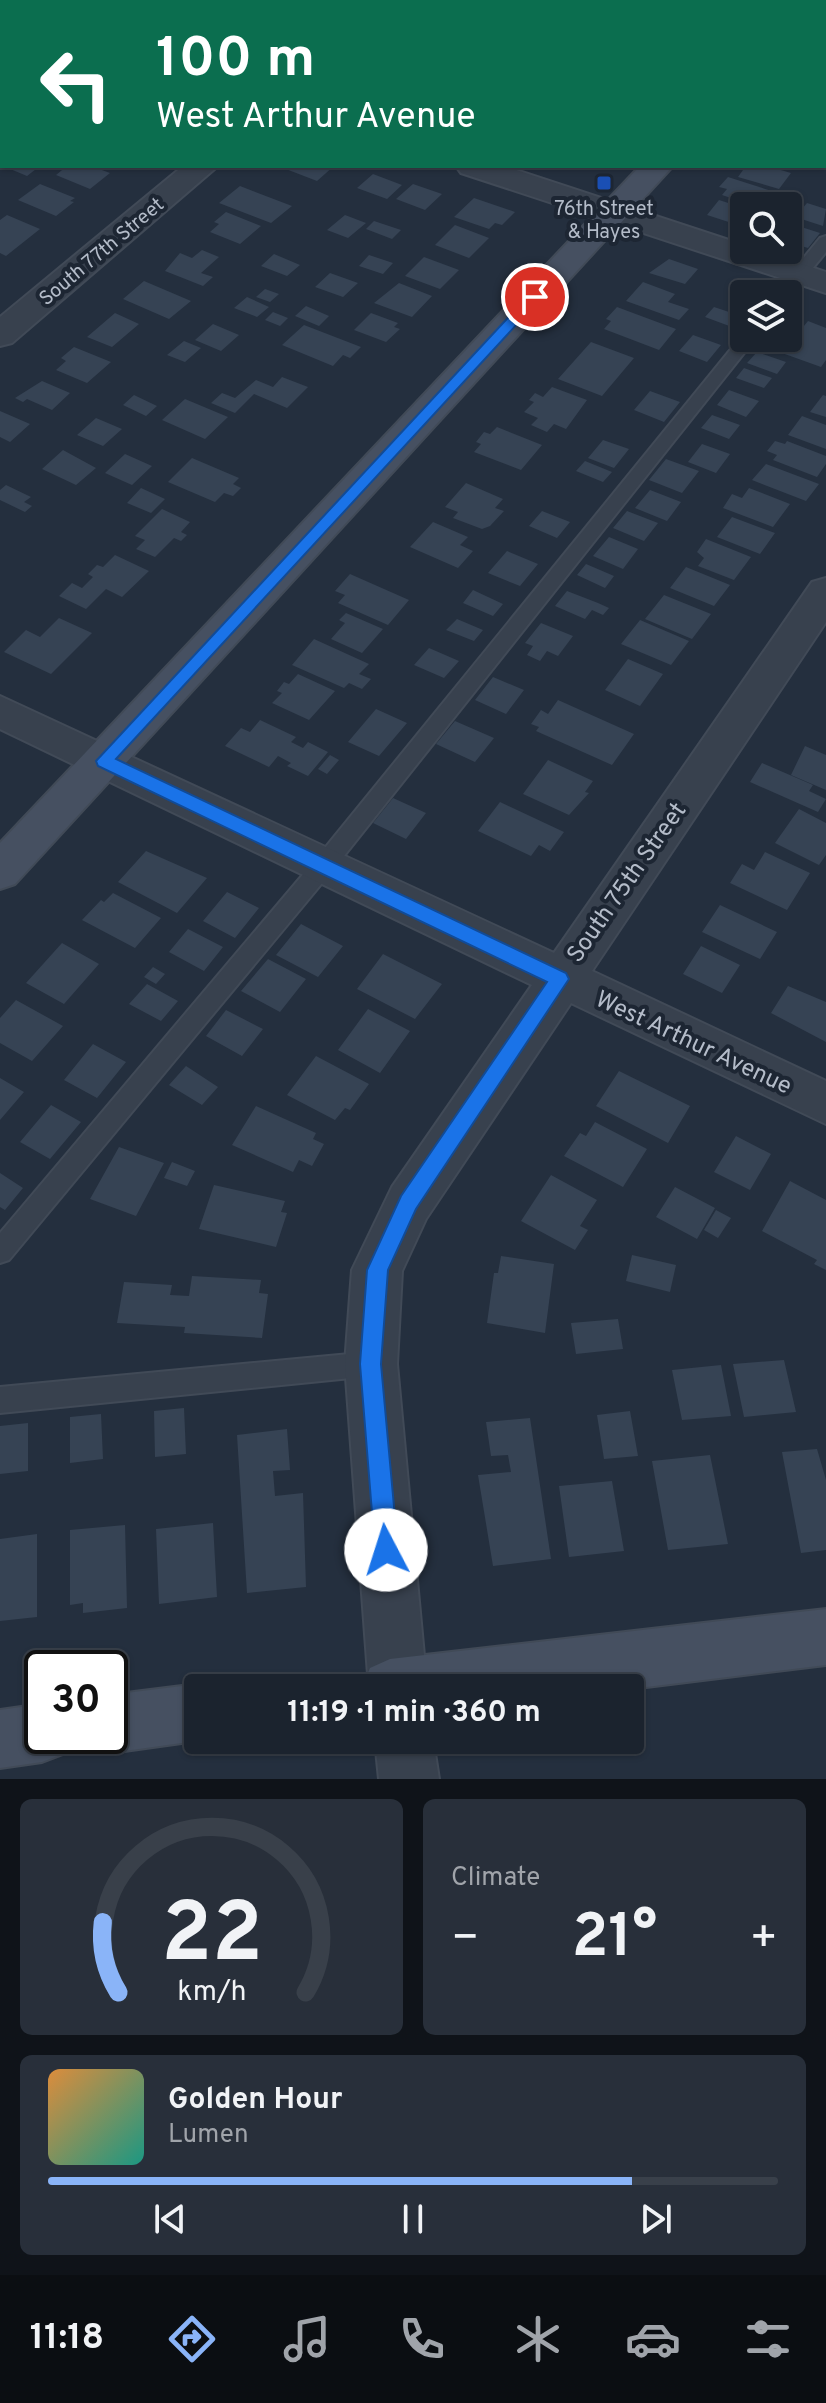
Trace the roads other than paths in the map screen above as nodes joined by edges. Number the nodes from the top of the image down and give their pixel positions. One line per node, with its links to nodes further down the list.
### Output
1 (200, 168): 8 (street, South 77th Street)
2 (478, 168): 4 (street)
3 (655, 168): 4 (main road)
4 (614, 213): 6 (street); 12 (main road)
5 (826, 241): 7 (lane)
6 (791, 280)
7 (802, 284)
8 (0, 335)
9 (736, 352): 13 (lane)
10 (826, 592): 15 (street, South 75th Street)
11 (0, 711): 12 (street, West Arthur Avenue)
12 (104, 761): 13 (street, West Arthur Avenue); 14 (main road)
13 (324, 865): 15 (street, West Arthur Avenue); 17 (lane)
14 (0, 872)
15 (560, 979): 16 (street, West Arthur Avenue); 18 (street, South 75th Street)
16 (824, 1099)
17 (0, 1252)
18 (371, 1364): 19 (lane); 21 (street, South 75th Street)
19 (0, 1400)
20 (826, 1637): 22 (main road)
21 (397, 1674)
22 (515, 1674)
23 (184, 1715): 24 (main road)
24 (128, 1722)
25 (24, 1736): 26 (main road)
26 (0, 1739)
27 (406, 1754): 28 (street)
28 (409, 1779)

